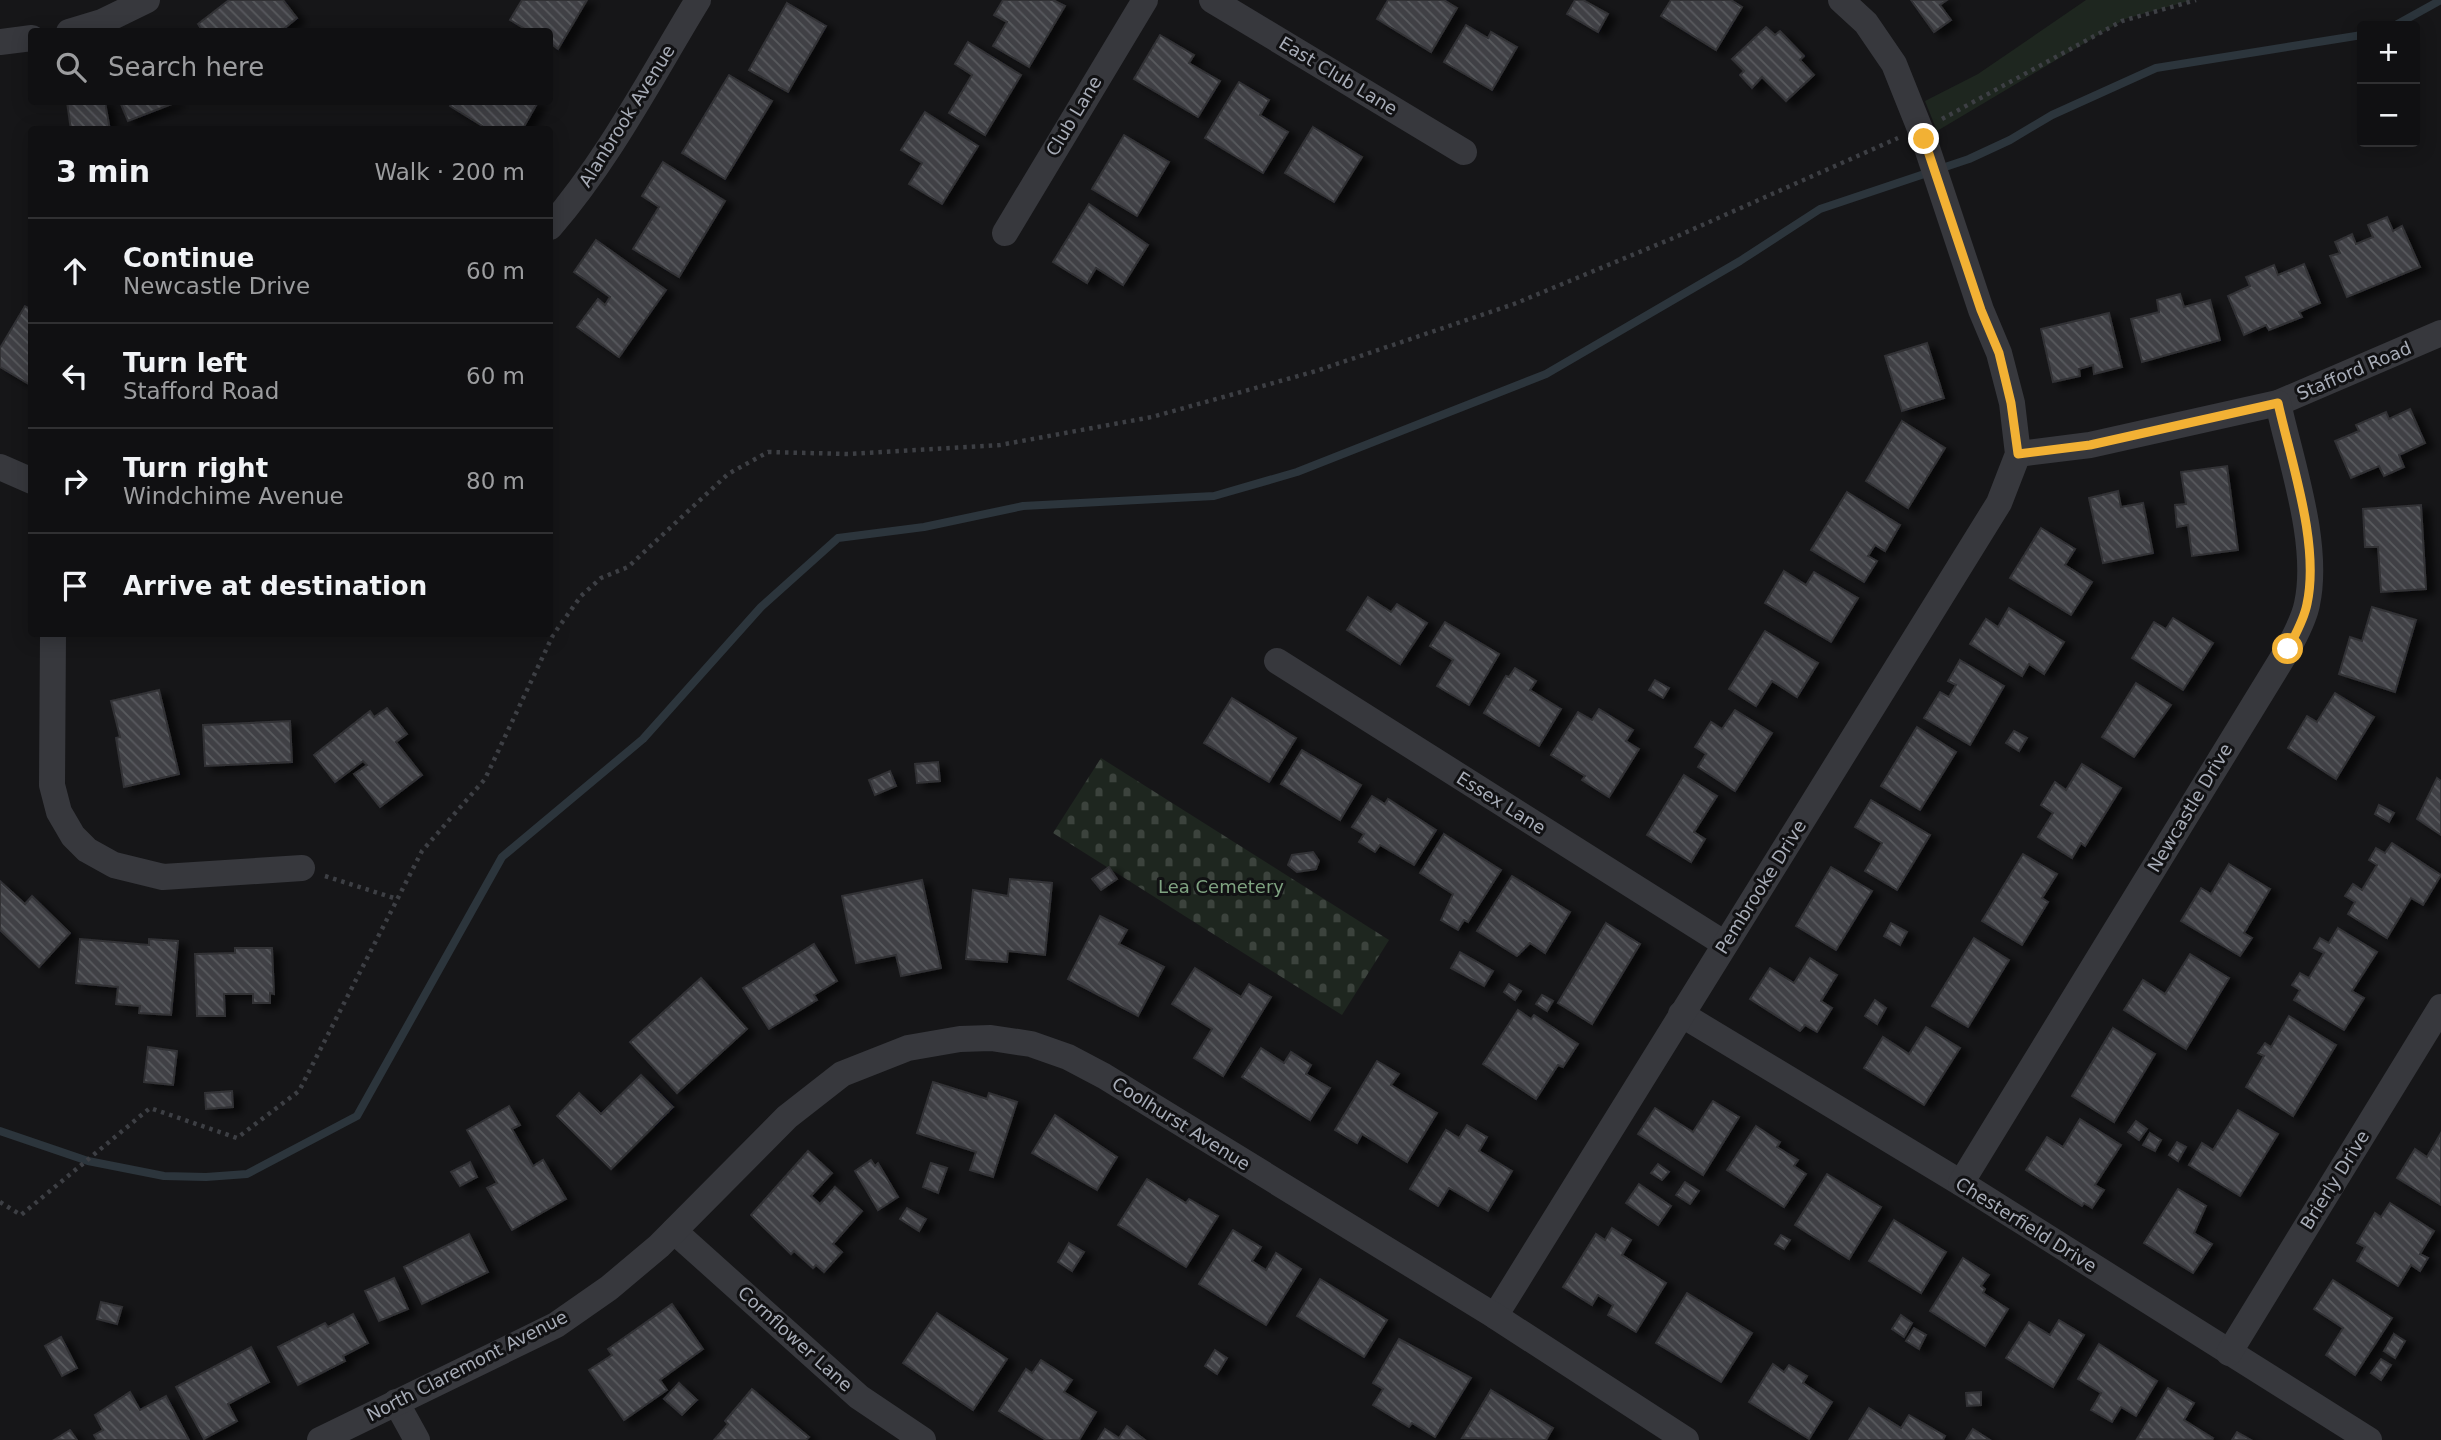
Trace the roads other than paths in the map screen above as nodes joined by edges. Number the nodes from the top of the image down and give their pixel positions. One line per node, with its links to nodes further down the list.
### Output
1 (147, 0): 6 (street)
2 (698, 0): 10 (street, Alanbrook Avenue)
3 (1145, 0): 11 (street, Club Lane)
4 (1212, 0): 9 (street, East Club Lane)
5 (1841, 0): 14 (street)
6 (82, 28)
7 (28, 38): 8 (street)
8 (0, 42)
9 (1464, 152)
10 (553, 224)
11 (1005, 233)
12 (2441, 333): 13 (street, Stafford Road)
13 (2278, 403): 14 (street, Stafford Road); 23 (street, Newcastle Drive)
14 (2018, 454): 20 (street, Pembrooke Drive)
15 (0, 467): 16 (street)
16 (28, 479)
17 (53, 637): 19 (street)
18 (1277, 661): 20 (street, Essex Lane)
19 (302, 869)
20 (1725, 944): 22 (street, Pembrooke Drive)
21 (2441, 1007): 26 (street, Brierly Drive)
22 (1681, 1014): 23 (street, Chesterfield Drive); 25 (street, Pembrooke Drive)
23 (1961, 1183): 26 (street, Chesterfield Drive)
24 (674, 1231): 25 (street, Coolhurst Avenue); 27 (street, North Claremont Avenue); 30 (street, Cornflower Lane)
25 (1495, 1316): 31 (street, Coolhurst Avenue)
26 (2229, 1353): 32 (street, Chesterfield Drive)
27 (396, 1402): 28 (street, North Claremont Avenue); 29 (street)
28 (320, 1440)
29 (417, 1440)
30 (923, 1440)
31 (1686, 1440)
32 (2369, 1440)

